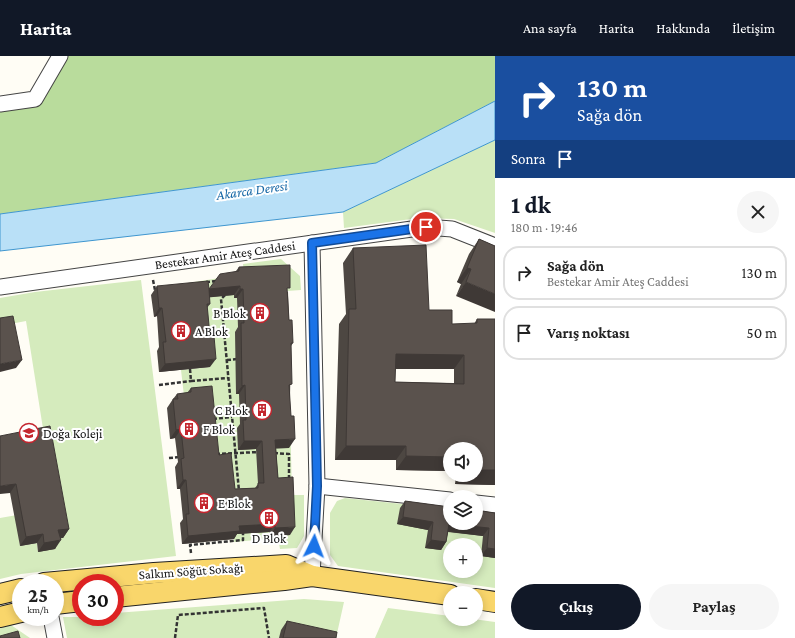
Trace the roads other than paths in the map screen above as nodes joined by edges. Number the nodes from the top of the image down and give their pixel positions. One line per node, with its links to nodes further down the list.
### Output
1 (60, 56): 2 (street)
2 (0, 104)
3 (312, 243): 4 (street, Bestekar Amir Ateş Caddesi); 5 (street, Bestekar Amir Ateş Caddesi); 6 (street)
4 (495, 246)
5 (0, 287)
6 (317, 486): 7 (street); 10 (street)
7 (443, 499)
8 (483, 504): 9 (street)
9 (495, 505)
10 (312, 576): 11 (main road, Salkım Söğüt Sokağı); 14 (main road, Salkım Söğüt Sokağı); 15 (main road, Salkım Söğüt Sokağı)
11 (64, 581)
12 (12, 591): 13 (main road)
13 (0, 594)
14 (443, 594)
15 (124, 596)
16 (483, 600): 17 (main road)
17 (495, 602)
18 (12, 614): 19 (main road)
19 (0, 617)
20 (53, 626): 21 (street)
21 (55, 638)

